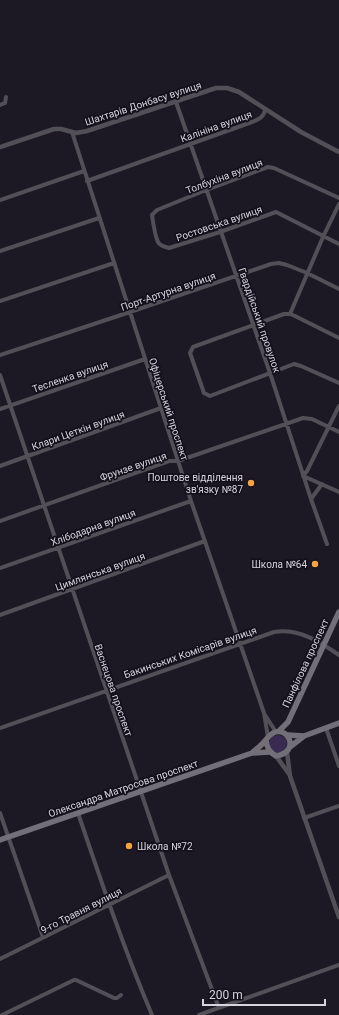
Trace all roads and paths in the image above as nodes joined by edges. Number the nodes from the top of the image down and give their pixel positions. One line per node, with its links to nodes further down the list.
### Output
1 (6, 97): 3 (street)
2 (176, 102): 4 (street, Шахтарів Донбасу вулиця); 5 (street, Шахтарів Донбасу вулиця); 6 (street, Гвардійський провулок)
3 (0, 105)
4 (265, 110): 6 (street, Калініна вулиця); 8 (street, Калініна вулиця)
5 (72, 132): 7 (street, Шахтарів Донбасу вулиця); 9 (street, Офіцерський проспект)
6 (190, 145): 10 (street, Калініна вулиця); 11 (street, Гвардійський провулок)
7 (0, 148)
8 (339, 152)
9 (84, 171): 10 (street, Офіцерський проспект); 13 (street)
10 (87, 181): 15 (street, Офіцерський проспект)
11 (206, 190): 12 (street, Толбухіна вулиця); 16 (street, Толбухіна вулиця); 17 (street, Гвардійський провулок)
12 (339, 198)
13 (0, 200)
14 (339, 204): 18 (street)
15 (99, 218): 20 (street); 21 (street, Офіцерський проспект)
16 (155, 230): 17 (street, Ростовська вулиця)
17 (220, 232): 18 (street, Ростовська вулиця); 23 (street, Гвардійський провулок)
18 (323, 237): 19 (street, Ростовська вулиця); 22 (street)
19 (339, 244)
20 (0, 251)
21 (114, 263): 25 (street); 26 (street, Офіцерський проспект)
22 (307, 273): 23 (street, Порт-Артурна вулиця); 24 (street, Порт-Артурна вулиця); 27 (street)
23 (236, 276): 26 (street, Порт-Артурна вулиця); 28 (street, Гвардійський провулок)
24 (339, 289)
25 (0, 301)
26 (130, 312): 30 (street, Порт-Артурна вулиця); 31 (street, Офіцерський проспект)
27 (290, 314): 28 (street); 29 (street)
28 (253, 326): 32 (street, Гвардійський провулок); 32 (street)
29 (339, 338)
30 (0, 355)
31 (145, 359): 35 (street, Тесленка вулиця); 37 (street, Офіцерський проспект)
32 (270, 374): 34 (street); 39 (street, Гвардійський провулок)
33 (0, 375): 35 (street, Васнецова проспект)
34 (339, 383)
35 (10, 406): 38 (street, Тесленка вулиця); 42 (street, Васнецова проспект)
36 (339, 406): 40 (street)
37 (161, 408): 42 (street, Клари Цеткін вулиця); 43 (street, Офіцерський проспект)
38 (0, 409)
39 (286, 424): 40 (street, Фрунзе вулиця); 43 (street, Фрунзе вулиця); 45 (street, Гвардійський провулок)
40 (330, 427): 41 (street, Фрунзе вулиця); 45 (street)
41 (339, 432)
42 (28, 456): 44 (street, Клари Цеткін вулиця); 50 (street, Васнецова проспект)
43 (178, 461): 49 (street, Офіцерський проспект); 50 (street, Фрунзе вулиця)
44 (0, 466)
45 (303, 476): 46 (street); 48 (street, Гвардійський провулок)
46 (322, 484): 47 (street); 48 (street)
47 (339, 492)
48 (311, 499): 53 (street, Гвардійський провулок)
49 (191, 501): 52 (street, Офіцерський проспект); 54 (street, Хлібодарна вулиця)
50 (44, 505): 51 (street, Фрунзе вулиця); 54 (street, Васнецова проспект)
51 (0, 521)
52 (205, 541): 56 (street, Цимлянська вулиця); 59 (street, Офіцерський проспект)
53 (327, 544)
54 (59, 548): 55 (street, Хлібодарна вулиця); 56 (street, Васнецова проспект)
55 (0, 568)
56 (72, 590): 58 (street, Цимлянська вулиця); 62 (street, Васнецова проспект)
57 (339, 612): 60 (main road, Панфілова проспект)
58 (0, 614)
59 (239, 644): 60 (street, Бакинських Комісарів вулиця); 62 (street, Бакинських Комісарів вулиця); 63 (street, Офіцерський проспект)
60 (323, 644): 61 (street, Бакинських Комісарів вулиця); 64 (main road, Панфілова проспект)
61 (339, 655)
62 (106, 690): 66 (street, Бакинських Комісарів вулиця); 78 (street, Васнецова проспект)
63 (264, 713): 68 (street); 71 (street)
64 (288, 722): 68 (main road, Панфілова проспект); 69 (main road, Панфілова проспект)
65 (339, 723): 67 (main road)
66 (0, 728)
67 (326, 728): 70 (main road); 76 (street)
68 (278, 732): 69 (main road); 71 (main road)
69 (288, 735): 70 (main road); 72 (main road)
70 (304, 736): 72 (main road)
71 (267, 739): 73 (main road); 74 (main road)
72 (289, 749): 75 (main road); 77 (street)
73 (269, 752): 74 (main road); 75 (main road)
74 (252, 753): 78 (main road, Олександра Матросова проспект)
75 (276, 756): 77 (street)
76 (339, 766)
77 (290, 776): 82 (street)
78 (140, 792): 81 (main road, Олександра Матросова проспект); 85 (street, Васнецова проспект)
79 (339, 806): 82 (street)
80 (0, 813): 83 (street)
81 (78, 813): 83 (main road, Олександра Матросова проспект); 86 (street)
82 (304, 818): 87 (street)
83 (8, 837): 84 (main road, Олександра Матросова проспект); 89 (street)
84 (0, 840)
85 (169, 875): 86 (street, 9-го Травня вулиця); 93 (street, Васнецова проспект)
86 (110, 904): 89 (street, 9-го Травня вулиця); 95 (street)
87 (338, 911): 88 (street)
88 (339, 917)
89 (43, 937): 90 (street, 9-го Травня вулиця)
90 (0, 959)
91 (339, 965): 93 (street)
92 (121, 994): 94 (street)
93 (219, 1008): 96 (street)
94 (2, 1015)
95 (152, 1015)
96 (199, 1015)

